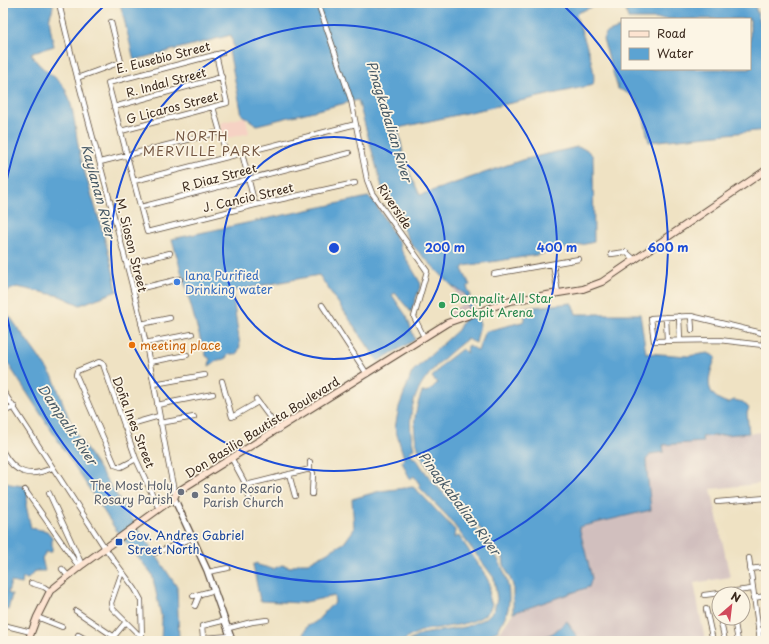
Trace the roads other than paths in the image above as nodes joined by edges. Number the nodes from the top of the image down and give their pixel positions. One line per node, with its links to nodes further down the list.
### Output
1 (59, 3): 7 (street, M. Sioson Street)
2 (318, 3): 10 (street, Riverside)
3 (111, 22): 7 (street)
4 (222, 53): 5 (street, E. Eusebio Street)
5 (216, 54): 6 (street, G Licaros Street); 8 (street, E. Eusebio Street)
6 (222, 77): 8 (street, R. Indal Street); 9 (street, G Licaros Street)
7 (77, 78): 17 (street, M. Sioson Street)
8 (114, 106): 11 (street)
9 (213, 107): 11 (street, G Licaros Street); 12 (street)
10 (356, 124): 13 (street); 43 (street, Riverside)
11 (121, 131): 15 (street)
12 (219, 132): 15 (street); 16 (street)
13 (242, 153): 16 (street); 19 (street)
14 (349, 153): 19 (street, R Diaz Street)
15 (124, 157): 17 (street); 20 (street)
16 (227, 157): 20 (street)
17 (100, 164): 28 (street, M. Sioson Street)
18 (766, 170): 27 (main road, Don Basilio Bautista Boulevard)
19 (248, 180): 22 (street); 23 (street, R Diaz Street)
20 (134, 181): 23 (street)
21 (355, 183): 22 (street, J. Cancio Street)
22 (255, 205): 23 (street, J. Cancio Street)
23 (141, 207)
24 (170, 253): 28 (street)
25 (610, 254): 27 (street)
26 (579, 259): 29 (street)
27 (636, 260): 33 (main road, Don Basilio Bautista Boulevard)
28 (127, 264): 32 (street, M. Sioson Street)
29 (553, 264): 30 (street); 33 (street)
30 (494, 274)
31 (180, 279): 32 (street)
32 (133, 290): 39 (street, M. Sioson Street)
33 (558, 293): 43 (main road, Don Basilio Bautista Boulevard)
34 (322, 305): 49 (street)
35 (679, 316): 36 (street); 37 (street); 45 (street)
36 (690, 316): 40 (street); 42 (street)
37 (666, 317): 44 (street); 44 (street)
38 (170, 318): 39 (street)
39 (141, 324): 46 (street, M. Sioson Street)
40 (692, 330)
41 (192, 334): 46 (street)
42 (766, 334): 45 (street)
43 (424, 337): 49 (main road, Don Basilio Bautista Boulevard)
44 (668, 340): 45 (street)
45 (680, 340)
46 (145, 342): 48 (street, M. Sioson Street)
47 (187, 355): 48 (street)
48 (150, 362): 52 (street, M. Sioson Street)
49 (367, 374): 62 (main road, Don Basilio Bautista Boulevard)
50 (205, 375): 52 (street)
51 (222, 381): 62 (street)
52 (154, 384): 55 (street, M. Sioson Street)
53 (3, 392): 56 (street)
54 (213, 394): 55 (street)
55 (157, 405): 58 (street, M. Sioson Street)
56 (15, 407): 57 (street); 67 (street)
57 (3, 412)
58 (159, 416): 60 (street, M. Sioson Street); 61 (street)
59 (194, 417): 60 (street)
60 (160, 423): 75 (street, M. Sioson Street)
61 (124, 426): 65 (street, Doña Ines Street); 65 (street, Doña Ines Street)
62 (279, 430): 64 (main road, Don Basilio Bautista Boulevard)
63 (3, 452): 67 (street)
64 (232, 459): 70 (street); 75 (main road, Don Basilio Bautista Boulevard)
65 (136, 460): 79 (street, Doña Ines Street)
66 (310, 462): 68 (street)
67 (52, 468): 81 (street)
68 (310, 470): 69 (street); 73 (street)
69 (289, 474): 70 (street); 74 (street)
70 (246, 485): 78 (street)
71 (25, 490): 84 (street)
72 (49, 493): 84 (street)
73 (312, 494)
74 (295, 496)
75 (175, 497): 79 (main road, Don Basilio Bautista Boulevard); 80 (street)
76 (766, 498): 77 (street)
77 (717, 502)
78 (251, 504)
79 (160, 509): 81 (main road, Don Basilio Bautista Boulevard)
80 (192, 538): 82 (street); 90 (street)
81 (105, 548): 84 (main road, Don Basilio Bautista Boulevard); 89 (street)
82 (155, 552)
83 (748, 558): 88 (street)
84 (81, 566): 91 (main road, Don Basilio Bautista Boulevard)
85 (766, 567): 88 (street)
86 (228, 568): 90 (street)
87 (62, 569): 91 (street)
88 (750, 569): 93 (street)
89 (122, 572): 107 (street); 118 (street)
90 (208, 572): 94 (street)
91 (68, 576): 95 (main road, Don Basilio Bautista Boulevard)
92 (30, 583): 95 (street)
93 (752, 589): 97 (street); 100 (street)
94 (215, 590): 96 (street); 105 (street)
95 (50, 592): 104 (main road, Don Basilio Bautista Boulevard)
96 (200, 594): 98 (street); 101 (street)
97 (704, 595)
98 (192, 596)
99 (766, 596): 100 (street)
100 (753, 598): 113 (street)
101 (195, 606)
102 (706, 609): 123 (street)
103 (76, 611): 117 (street)
104 (37, 617): 111 (street); 115 (main road, Don Basilio Bautista Boulevard)
105 (226, 620): 112 (street); 119 (street)
106 (267, 620): 112 (street)
107 (125, 623): 117 (street); 118 (street)
108 (3, 625): 115 (street)
109 (722, 626): 124 (street)
110 (735, 626): 125 (street)
111 (62, 628)
112 (229, 628): 119 (street)
113 (758, 630): 114 (street); 126 (street)
114 (766, 630)
115 (31, 632): 120 (main road, Don Basilio Bautista Boulevard)
116 (78, 635): 121 (street)
117 (112, 636): 122 (street)
118 (142, 639)
119 (231, 639)
120 (28, 641)
121 (89, 641)
122 (110, 641)
123 (713, 641)
124 (726, 641)
125 (738, 641)
126 (760, 641)

